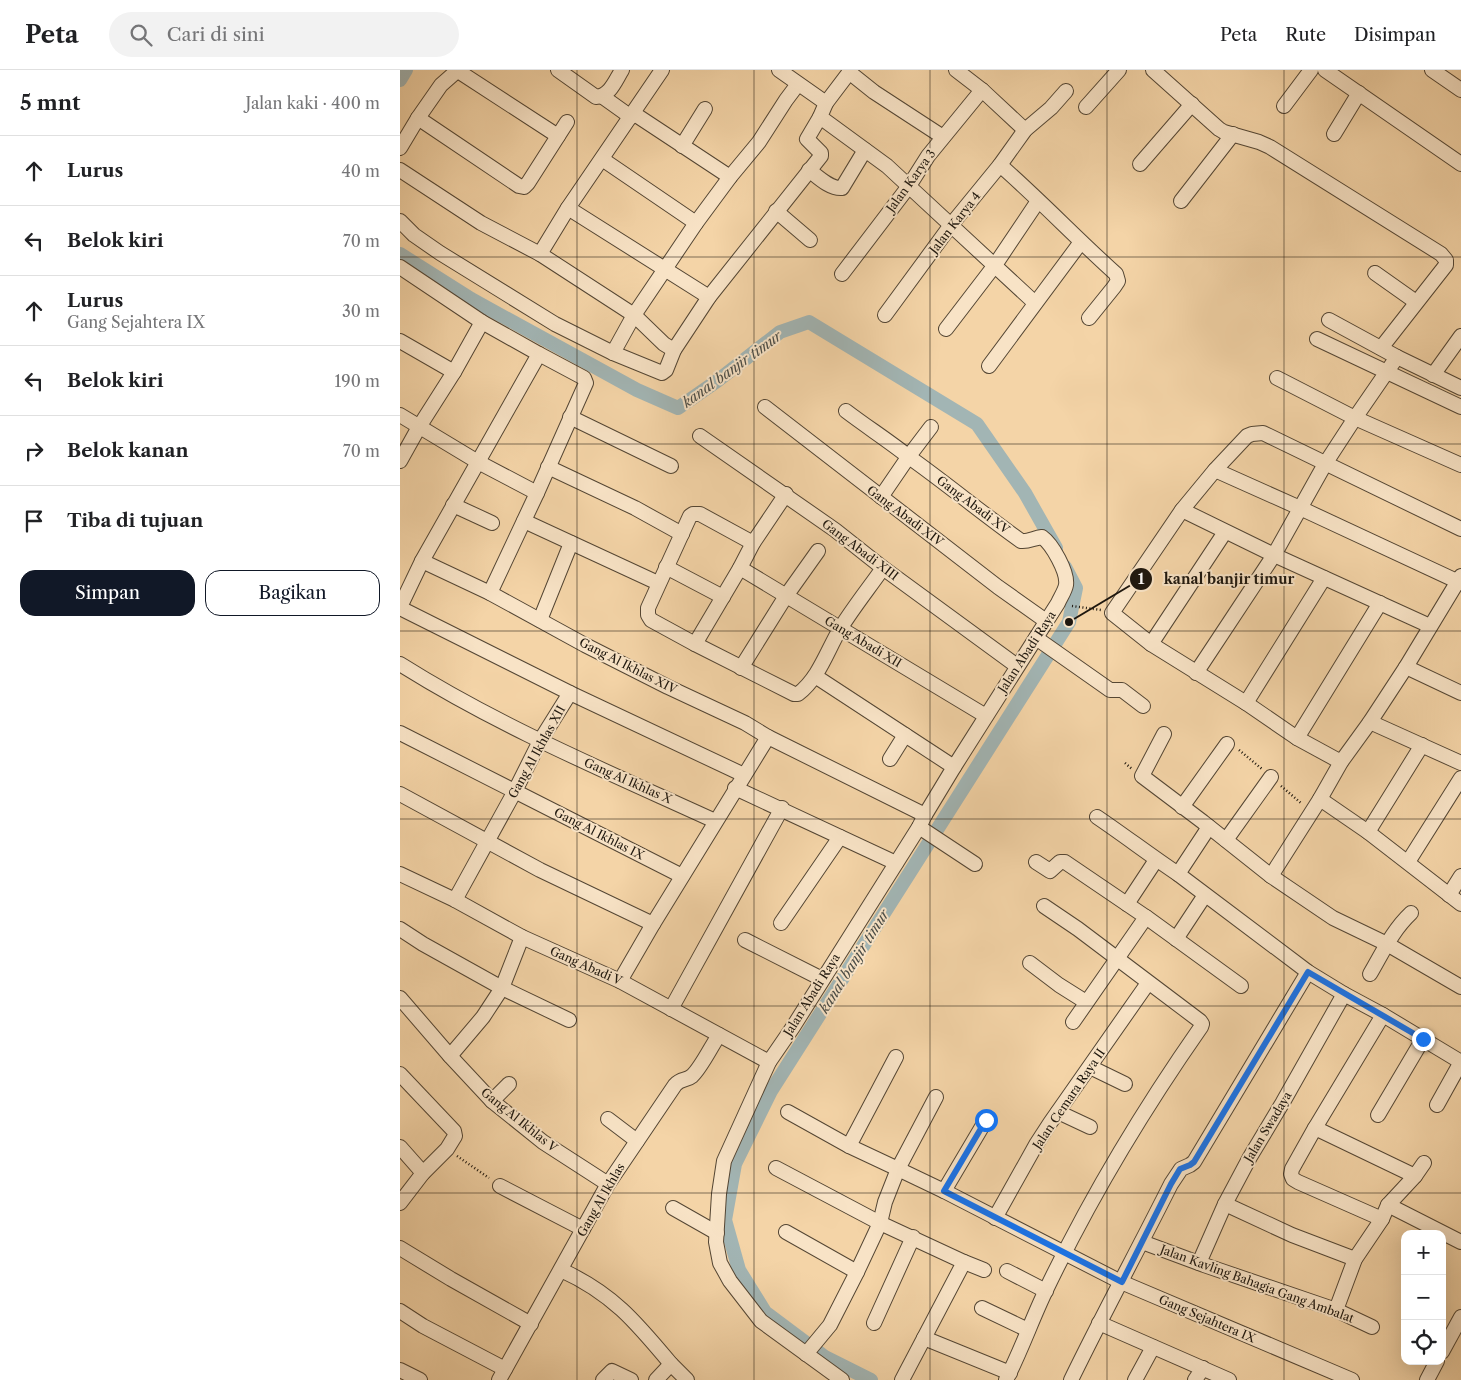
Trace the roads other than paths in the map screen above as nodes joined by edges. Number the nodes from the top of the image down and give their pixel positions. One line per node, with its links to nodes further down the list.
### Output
1 (458, 70): 26 (street); 31 (street)
2 (558, 70): 18 (street)
3 (622, 70): 18 (street)
4 (662, 70): 24 (street)
5 (779, 70): 13 (street)
6 (956, 70): 14 (street)
7 (1119, 70): 22 (street)
8 (1153, 70): 20 (street)
9 (1310, 70): 21 (street)
10 (1326, 70): 17 (street)
11 (1432, 70): 15 (street)
12 (850, 71): 19 (street); 32 (street)
13 (798, 84): 19 (street); 42 (street)
14 (982, 90): 28 (street); 32 (street, Jalan Karya 3)
15 (1461, 90)
16 (1066, 91): 28 (street, Jalan Karya 4)
17 (1359, 93): 30 (street); 38 (street)
18 (603, 97): 24 (street)
19 (826, 103): 25 (street)
20 (1192, 104): 29 (street); 37 (street)
21 (1284, 106)
22 (1086, 107)
23 (704, 109): 33 (street)
24 (632, 115): 33 (street); 36 (street)
25 (820, 117): 35 (street); 41 (street)
26 (418, 118): 31 (street); 34 (street)
27 (567, 122): 31 (street)
28 (1025, 130): 39 (street, Jalan Karya 4)
29 (1233, 134): 45 (street); 60 (street)
30 (1334, 134)
31 (558, 136)
32 (943, 137): 43 (street, Jalan Karya 3)
33 (682, 146): 42 (street)
34 (400, 148)
35 (865, 150): 41 (street); 43 (street)
36 (602, 159): 46 (street); 49 (street)
37 (1140, 164)
38 (1461, 164)
39 (1000, 165): 44 (street); 50 (street, Jalan Karya 4)
40 (400, 170): 53 (street)
41 (809, 170): 47 (street)
42 (730, 177): 49 (street)
43 (909, 186): 50 (street); 58 (street, Jalan Karya 3)
44 (1038, 201): 52 (street); 54 (street)
45 (1182, 201)
46 (568, 208): 53 (street); 56 (street)
47 (776, 211): 51 (street); 59 (street)
48 (400, 221): 73 (street)
49 (696, 223): 56 (street)
50 (952, 225): 54 (street); 63 (street, Jalan Karya 4)
51 (810, 240)
52 (1081, 242): 61 (street); 64 (street)
53 (540, 254): 62 (street)
54 (995, 265): 61 (street); 67 (street)
55 (400, 268): 66 (street)
56 (664, 270): 59 (street); 62 (street)
57 (1375, 273): 60 (street)
58 (842, 274)
59 (709, 296): 72 (street)
60 (1416, 302): 71 (street)
61 (1035, 303): 76 (street)
62 (634, 315): 72 (street); 73 (street)
63 (885, 315)
64 (1089, 318)
65 (1329, 320): 71 (street)
66 (482, 322): 74 (street); 77 (street)
67 (946, 329)
68 (1461, 336): 79 (street)
69 (1317, 339): 78 (street)
70 (400, 341): 77 (street)
71 (1381, 348): 75 (street)
72 (674, 350): 73 (street)
73 (613, 353)
74 (539, 354): 86 (street); 93 (street)
75 (1397, 357): 78 (street); 79 (street)
76 (989, 366)
77 (454, 372): 88 (street)
78 (1388, 372): 83 (street); 87 (street)
79 (1433, 375): 81 (street)
80 (1277, 378): 87 (street)
81 (1461, 388)
82 (765, 407): 101 (street, Gang Abadi XIV)
83 (1461, 407)
84 (846, 411): 91 (street, Gang Abadi XV)
85 (400, 415): 88 (street)
86 (570, 417): 96 (street); 97 (street)
87 (1355, 418): 94 (street); 95 (street)
88 (419, 427): 92 (street); 93 (street)
89 (931, 427): 91 (street)
90 (700, 436): 100 (street, Gang Abadi XIII)
91 (909, 456): 101 (street); 125 (street, Gang Abadi XV)
92 (400, 461)
93 (478, 462): 99 (street); 102 (street)
94 (1326, 464): 98 (street); 103 (street); 107 (street)
95 (1461, 465)
96 (671, 466)
97 (548, 467): 99 (street); 109 (street)
98 (1215, 470): 103 (street); 104 (street)
99 (537, 493): 105 (street)
100 (786, 494): 110 (street); 117 (street, Gang Abadi XIII)
101 (882, 497): 128 (street, Gang Abadi XIV)
102 (453, 505): 106 (street); 114 (street)
103 (1300, 508): 113 (street); 119 (street)
104 (1182, 510): 108 (street); 133 (street)
105 (524, 521): 111 (street); 121 (street)
106 (492, 523)
107 (1461, 529)
108 (1225, 532): 113 (street); 133 (street)
109 (682, 534): 110 (street); 115 (street)
110 (753, 542): 116 (street)
111 (572, 543): 120 (street); 127 (street)
112 (818, 551): 122 (street)
113 (1274, 555): 118 (street); 138 (street)
114 (422, 561): 121 (street, Gang Al Ikhlas XIV); 126 (street)
115 (666, 567): 120 (street); 123 (street)
116 (740, 568): 122 (street, Gang Abadi XII); 123 (street)
117 (883, 568): 130 (street); 135 (street, Gang Abadi XIII)
118 (1324, 578): 124 (street); 142 (street)
119 (1460, 580): 129 (street)
120 (658, 583): 132 (street)
121 (490, 592): 127 (street, Gang Al Ikhlas XIV)
122 (786, 596): 130 (street, Gang Abadi XII); 137 (street)
123 (723, 597): 132 (street)
124 (1380, 603): 129 (street); 150 (street)
125 (1061, 604): 128 (street, Jalan Abadi Raya)
126 (400, 608): 141 (street)
127 (540, 620): 149 (street, Gang Al Ikhlas XIV)
128 (1046, 622): 131 (street, Jalan Abadi Raya)
129 (1430, 626): 136 (street)
130 (840, 628): 139 (street); 144 (street, Gang Abadi XII)
131 (1040, 641): 135 (street, Jalan Abadi Raya); 143 (street)
132 (695, 644): 137 (street)
133 (1152, 644): 138 (street)
134 (400, 664): 151 (street, Gang Al Ikhlas X)
135 (1018, 666): 144 (street, Jalan Abadi Raya)
136 (1406, 667): 140 (street); 145 (street)
137 (741, 668): 139 (street)
138 (1196, 673): 142 (street)
139 (815, 676): 148 (street)
140 (1461, 693)
141 (570, 694): 151 (street, Gang Al Ikhlas XII); 158 (street, Gang Al Ikhlas XII)
142 (1246, 703): 150 (street)
143 (1143, 706)
144 (986, 716): 157 (street, Jalan Abadi Raya)
145 (1370, 722): 153 (street); 155 (street)
146 (400, 733): 162 (street, Gang Al Ikhlas IX)
147 (1164, 734): 165 (street)
148 (905, 736): 154 (street); 157 (street)
149 (768, 737): 158 (street); 170 (street, Gang Al Ikhlas XIV)
150 (1297, 738): 155 (street)
151 (540, 741): 162 (street, Gang Al Ikhlas XII); 168 (street, Gang Al Ikhlas X)
152 (1227, 744): 165 (street)
153 (1422, 745): 156 (street); 171 (street)
154 (890, 759)
155 (1341, 762): 164 (street)
156 (1461, 763)
157 (954, 767): 170 (street, Jalan Abadi Raya)
158 (744, 775): 161 (street)
159 (1271, 777): 173 (street)
160 (1461, 778): 177 (street)
161 (735, 788): 166 (street); 168 (street)
162 (515, 791): 174 (street, Gang Al Ikhlas XII); 182 (street, Gang Al Ikhlas IX)
163 (400, 794): 174 (street)
164 (1320, 799): 171 (street); 183 (street)
165 (1182, 807): 169 (street)
166 (782, 808): 172 (street); 213 (street)
167 (1097, 818): 175 (street)
168 (715, 821): 182 (street)
169 (1209, 827): 173 (street); 181 (street)
170 (928, 829): 178 (street, Jalan Abadi Raya); 179 (street, Gang Al Ikhlas XIV)
171 (1368, 832): 177 (street)
172 (840, 837): 178 (street); 193 (street)
173 (1226, 840): 183 (street)
174 (487, 842): 187 (street, Gang Al Ikhlas XII); 194 (street)
175 (1156, 860): 181 (street); 188 (street)
176 (1036, 862): 188 (street)
177 (1408, 862): 186 (street)
178 (896, 863): 204 (street, Jalan Abadi Raya)
179 (975, 864)
180 (400, 874): 187 (street, Gang Abadi V)
181 (1178, 874): 185 (street)
182 (682, 876): 194 (street)
183 (1271, 876): 199 (street)
184 (1461, 876): 186 (street)
185 (1205, 895): 197 (street); 202 (street)
186 (1449, 895): 189 (street)
187 (455, 900): 196 (street, Gang Abadi V)
188 (1127, 904): 192 (street)
189 (1461, 904)
190 (1044, 906): 200 (street)
191 (1410, 913): 199 (street)
192 (1146, 917): 197 (street); 200 (street)
193 (781, 923)
194 (653, 924): 205 (street)
195 (400, 929): 209 (street)
196 (522, 938): 205 (street, Gang Abadi V); 209 (street)
197 (1176, 939): 207 (street)
198 (745, 940): 204 (street)
199 (1387, 944): 203 (street); 208 (street)
200 (1117, 960): 206 (street); 212 (street)
201 (1030, 963): 212 (street)
202 (1308, 972): 210 (street); 259 (street)
203 (1370, 974)
204 (822, 979): 221 (street, Jalan Abadi Raya)
205 (620, 981): 213 (street, Gang Abadi V)
206 (1148, 983): 223 (street, Jalan Cemara Raya II); 262 (street)
207 (1241, 986)
208 (1461, 987)
209 (502, 988): 215 (street); 219 (street)
210 (1344, 994): 214 (street); 249 (street, Jalan Swadaya)
211 (400, 998): 219 (street, Gang Al Ikhlas V)
212 (1086, 1002): 216 (street)
213 (671, 1009): 217 (street, Gang Abadi V)
214 (1383, 1015): 218 (street); 236 (street)
215 (569, 1020)
216 (1073, 1022)
217 (719, 1035): 221 (street, Gang Abadi V); 237 (street, Gang Al Ikhlas)
218 (1423, 1039): 222 (street); 232 (street)
219 (450, 1056): 228 (street, Gang Al Ikhlas V)
220 (896, 1057): 239 (street)
221 (769, 1062): 257 (street, Jalan Abadi Raya)
222 (1461, 1062): 229 (street)
223 (1090, 1066): 226 (street); 231 (street, Jalan Cemara Raya II)
224 (400, 1074): 243 (street)
225 (509, 1084): 228 (street)
226 (1125, 1084)
227 (936, 1097): 242 (street)
228 (492, 1101): 245 (street, Gang Al Ikhlas V)
229 (1437, 1105)
230 (788, 1112): 239 (street, Gang Sejahtera IX)
231 (1058, 1112): 235 (street); 252 (street, Jalan Cemara Raya II)
232 (1378, 1115)
233 (608, 1119): 237 (street)
234 (986, 1120): 247 (street)
235 (1090, 1127)
236 (1315, 1128): 244 (street); 253 (street)
237 (637, 1141): 245 (street, Gang Al Ikhlas)
238 (400, 1146): 243 (street)
239 (849, 1146): 242 (street, Gang Sejahtera IX)
240 (1424, 1163): 244 (street)
241 (776, 1168): 254 (street)
242 (898, 1169): 247 (street, Gang Sejahtera IX); 254 (street)
243 (423, 1173): 248 (street)
244 (1415, 1176): 250 (street)
245 (608, 1184): 255 (street, Gang Al Ikhlas)
246 (500, 1186): 255 (street)
247 (944, 1191): 252 (street, Gang Sejahtera IX)
248 (400, 1203)
249 (1225, 1204): 263 (street); 265 (street, Jalan Swadaya)
250 (1388, 1205): 253 (street); 260 (street)
251 (673, 1208): 257 (street)
252 (995, 1218): 262 (street, Gang Sejahtera IX)
253 (1382, 1219): 263 (street)
254 (880, 1223): 258 (street); 269 (street)
255 (583, 1229): 266 (street, Gang Al Ikhlas)
256 (786, 1232): 269 (street)
257 (717, 1233): 284 (street, Jalan Abadi Raya)
258 (913, 1237): 264 (street); 276 (street)
259 (1142, 1242): 265 (street, Jalan Kavling Bahagia Gang Ambalat); 270 (street)
260 (1461, 1242)
261 (400, 1248): 277 (street)
262 (1065, 1253): 270 (street, Gang Sejahtera IX); 271 (street)
263 (1355, 1259): 273 (street)
264 (964, 1262): 267 (street); 281 (street)
265 (1199, 1263): 273 (street, Jalan Kavling Bahagia Gang Ambalat)
266 (561, 1270): 277 (street, Gang Al Ikhlas); 285 (street)
267 (984, 1270)
268 (1007, 1271): 271 (street)
269 (857, 1272): 284 (street)
270 (1122, 1282): 278 (street); 290 (street, Gang Sejahtera IX)
271 (1046, 1291): 280 (street)
272 (982, 1308): 280 (street)
273 (1336, 1310): 279 (street, Jalan Kavling Bahagia Gang Ambalat)
274 (400, 1311): 288 (street)
275 (1461, 1317): 282 (street)
276 (874, 1323)
277 (531, 1324): 288 (street, Gang Al Ikhlas)
278 (1099, 1324): 283 (street); 299 (street)
279 (1372, 1327)
280 (1028, 1330): 291 (street)
281 (924, 1338): 291 (street); 298 (street)
282 (1446, 1345)
283 (1153, 1347): 289 (street); 300 (street)
284 (808, 1352): 297 (street, Jalan Abadi Raya)
285 (671, 1364): 295 (street); 296 (street)
286 (1435, 1365): 303 (street)
287 (400, 1370): 292 (street)
288 (502, 1374)
289 (1199, 1374): 301 (street)
290 (1324, 1374): 302 (street, Gang Sejahtera IX)
291 (1008, 1376)
292 (420, 1380)
293 (604, 1380): 294 (street)
294 (631, 1380)
295 (656, 1380)
296 (687, 1380)
297 (842, 1380)
298 (902, 1380)
299 (1071, 1380)
300 (1134, 1380)
301 (1229, 1380)
302 (1352, 1380)
303 (1427, 1380)

